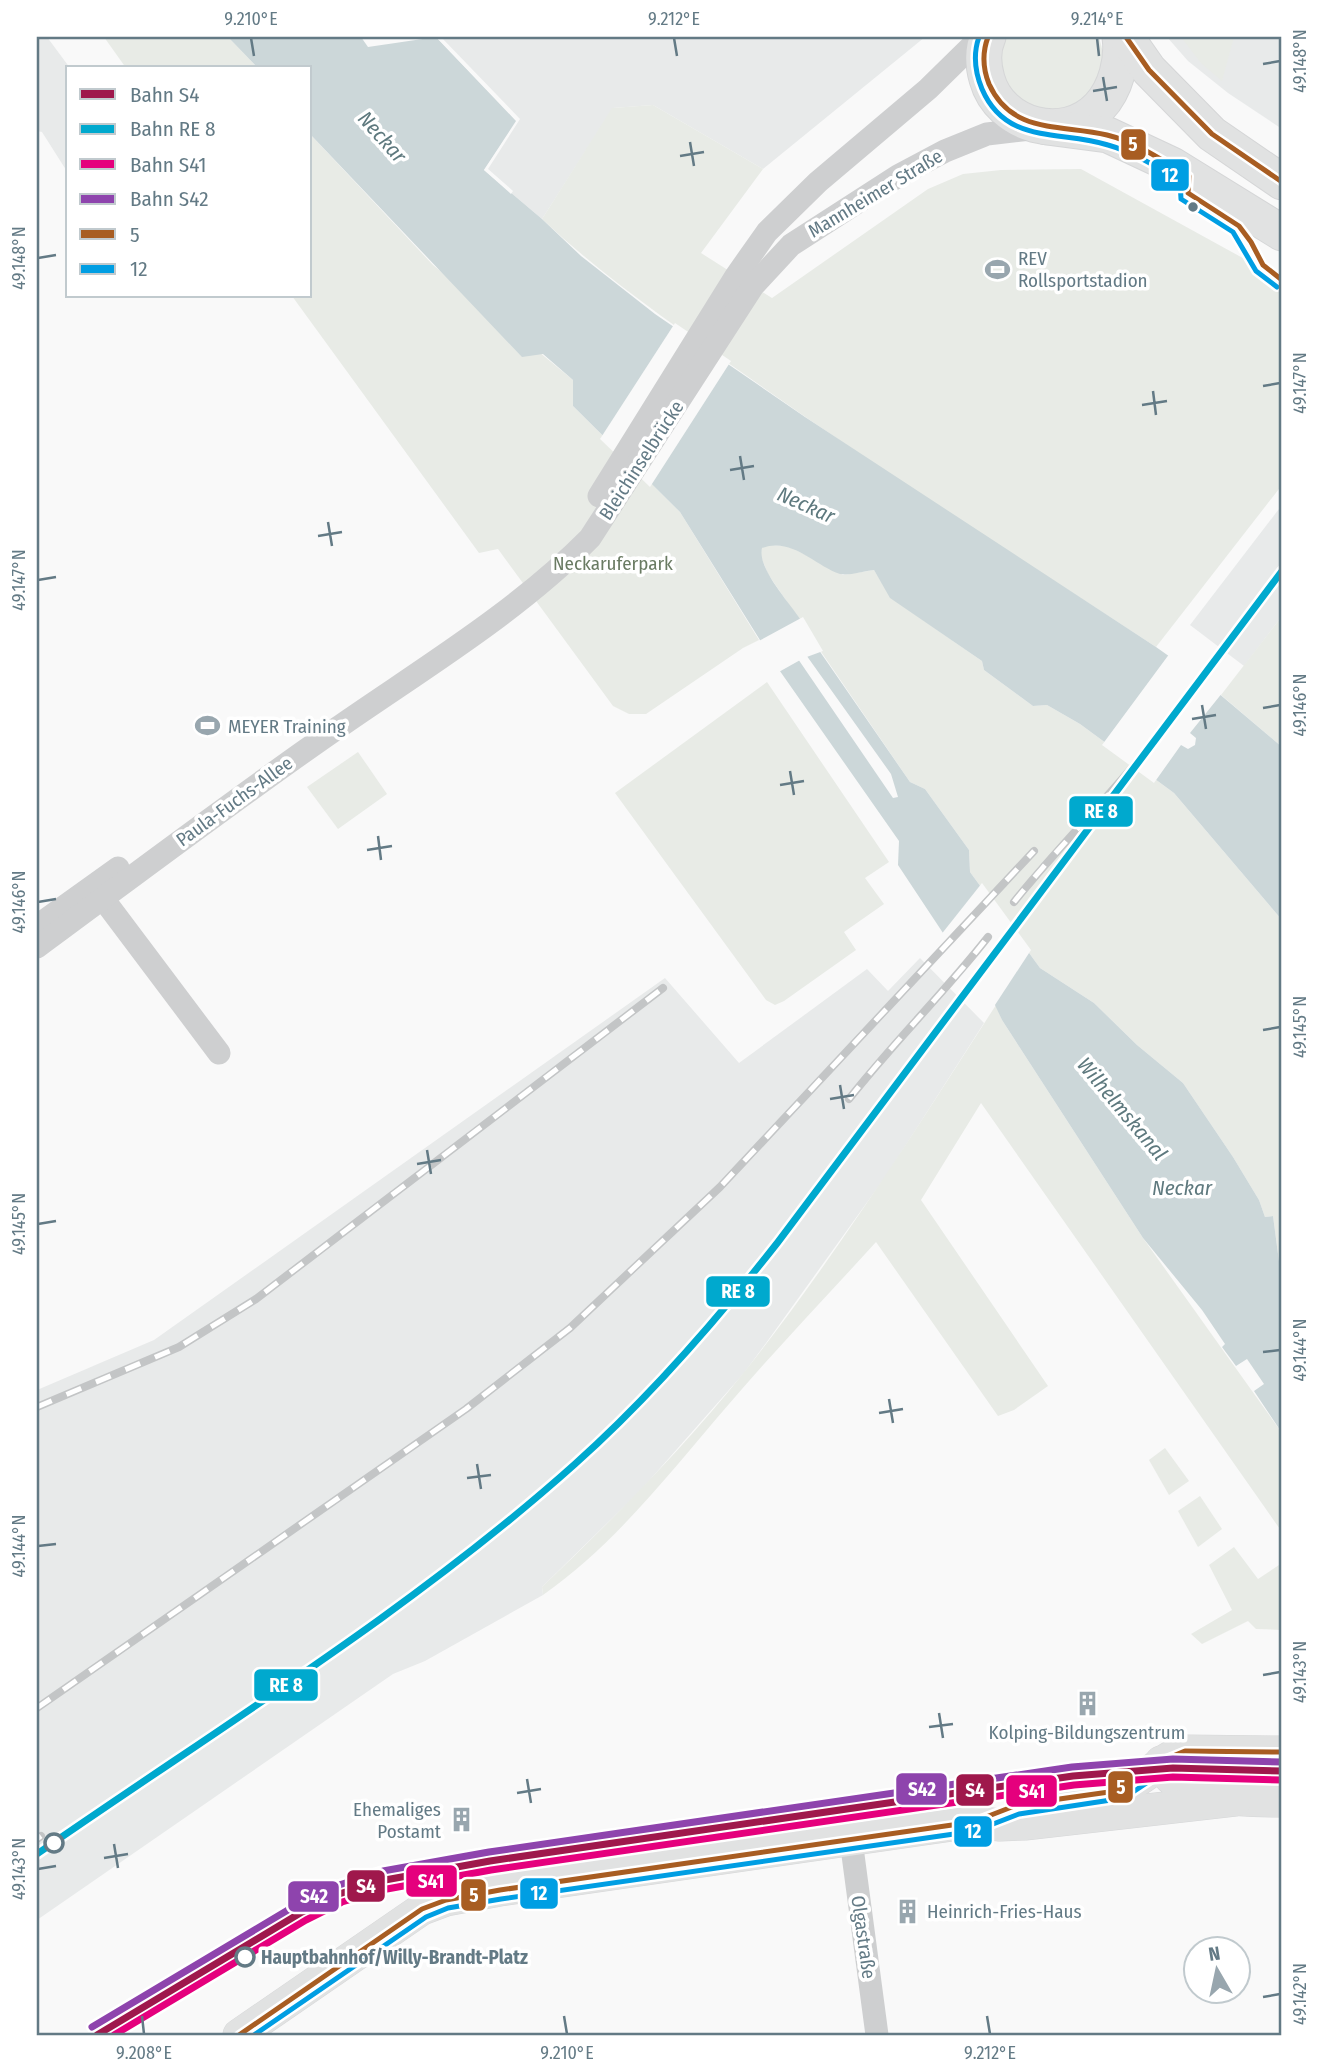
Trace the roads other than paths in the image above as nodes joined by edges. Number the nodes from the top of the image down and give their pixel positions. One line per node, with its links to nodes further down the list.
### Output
1 (981, 37): 8 (street, Mannheimer Straße)
2 (988, 37): 5 (main road)
3 (1120, 37): 5 (main road)
4 (1126, 37): 6 (main road)
5 (1047, 127): 7 (main road, Mannheimer Straße); 8 (street, Mannheimer Straße)
6 (1282, 182)
7 (1282, 233)
8 (745, 281): 9 (street, Bleichinselbrücke)
9 (499, 605): 10 (street, Paula-Fuchs-Allee)
10 (98, 892): 11 (street, Paula-Fuchs-Allee); 12 (street, Paula-Fuchs-Allee); 13 (street)
11 (37, 926)
12 (37, 947)
13 (219, 1053)
14 (1282, 1752): 15 (street)
15 (1170, 1773): 16 (street); 18 (street); 19 (street)
16 (1235, 1800): 17 (street); 18 (street)
17 (1282, 1801)
18 (1110, 1813): 19 (street)
19 (973, 1822): 20 (street)
20 (851, 1840): 21 (street); 22 (street, Olgastraße)
21 (239, 2035)
22 (877, 2035)

